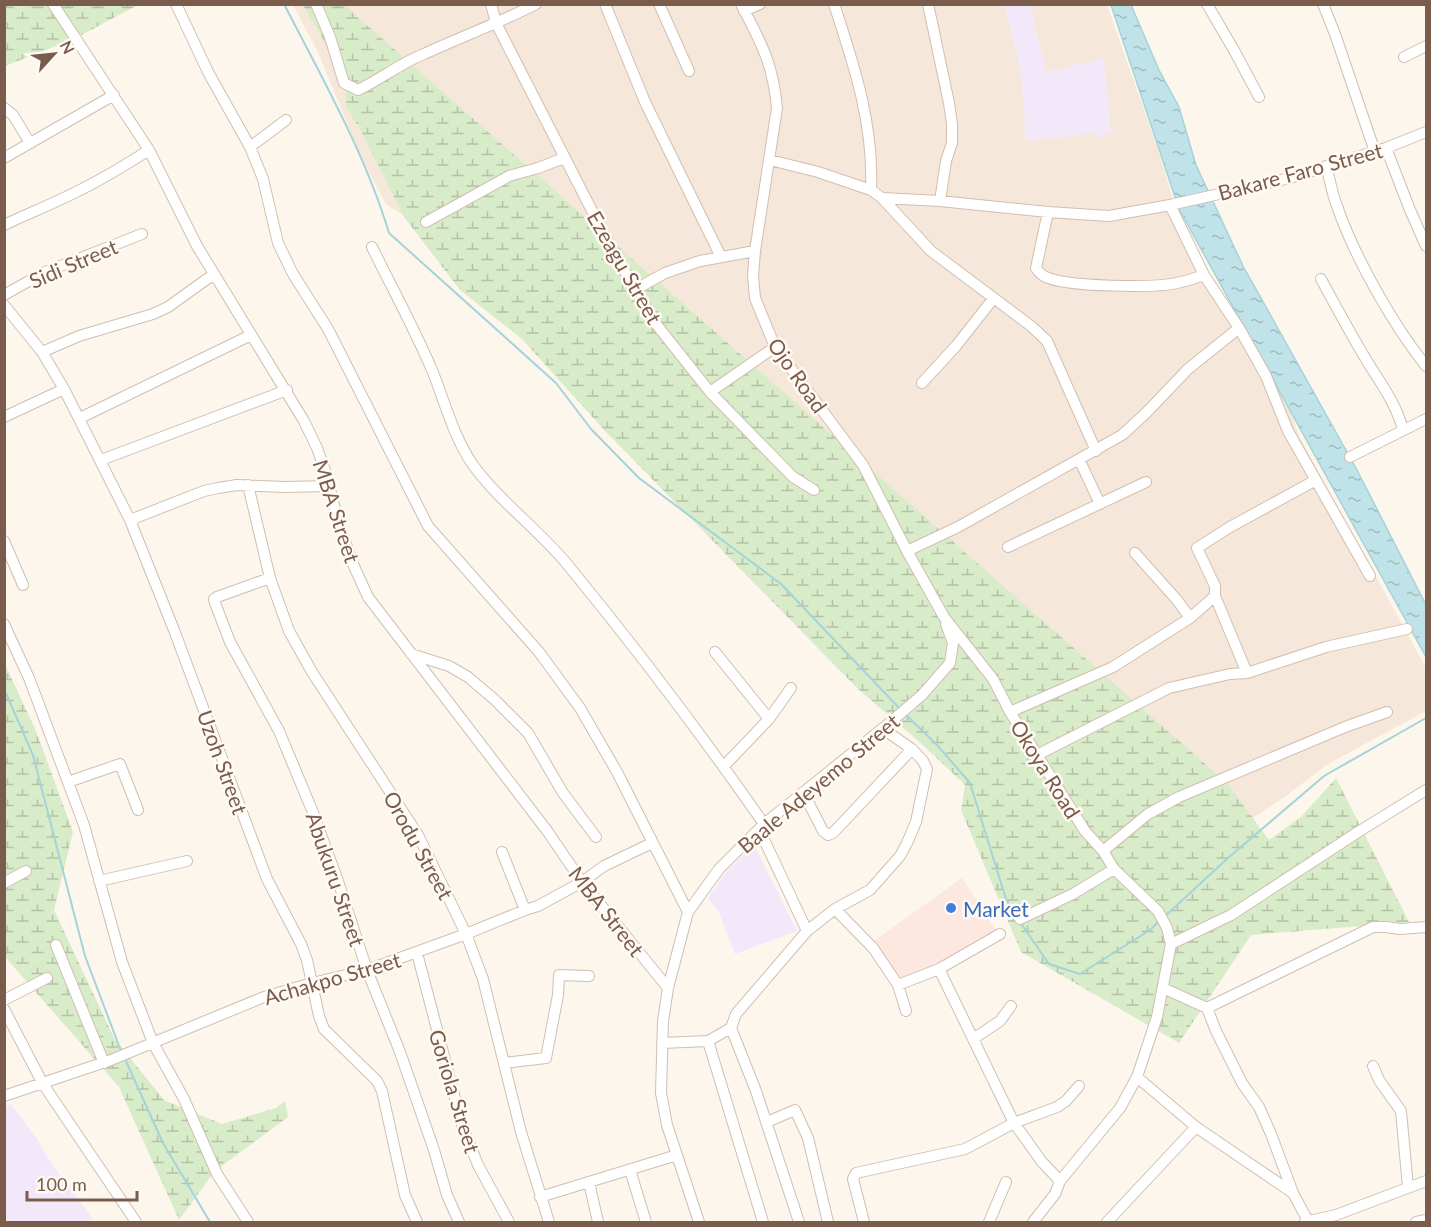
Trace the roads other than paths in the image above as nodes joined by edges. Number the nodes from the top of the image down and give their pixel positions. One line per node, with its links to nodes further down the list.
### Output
1 (53, 4): 18 (street, MBA Street)
2 (176, 4): 24 (street)
3 (315, 4): 14 (street)
4 (491, 4): 14 (street, Ezeagu Street)
5 (536, 4): 14 (street)
6 (605, 4): 43 (street)
7 (659, 4): 17 (street)
8 (760, 4): 13 (street)
9 (834, 4): 32 (street)
10 (928, 4): 34 (street)
11 (1207, 4): 19 (street)
12 (1323, 4): 27 (street)
13 (743, 8): 30 (street, Ojo Road)
14 (496, 23): 29 (street, Ezeagu Street)
15 (1426, 46): 16 (street)
16 (1404, 57)
17 (689, 71)
18 (114, 95): 23 (street); 26 (street, MBA Street)
19 (1258, 97)
20 (4, 108): 23 (street)
21 (286, 120): 24 (street)
22 (1426, 132): 25 (street, Bakare Faro Street)
23 (30, 143): 28 (street)
24 (250, 147): 104 (street)
25 (1386, 148): 27 (street, Bakare Faro Street); 40 (street)
26 (149, 150): 38 (street); 44 (street, MBA Street)
27 (1375, 152): 31 (street, Bakare Faro Street)
28 (4, 158)
29 (564, 158): 37 (street); 47 (street, Ezeagu Street)
30 (770, 160): 32 (street); 42 (street, Ojo Road)
31 (1326, 166): 35 (street, Bakare Faro Street); 55 (street)
32 (871, 190): 33 (street)
33 (882, 198): 34 (street, Bakare Faro Street); 49 (street)
34 (940, 201): 36 (street, Bakare Faro Street)
35 (1171, 205): 36 (street, Bakare Faro Street); 45 (street)
36 (1048, 212): 45 (street)
37 (426, 222)
38 (4, 225)
39 (142, 234): 48 (street, Sidi Street)
40 (1426, 246)
41 (372, 247): 97 (street)
42 (755, 251): 43 (street); 53 (street, Ojo Road)
43 (721, 257): 47 (street)
44 (214, 274): 52 (street, MBA Street); 54 (street)
45 (1204, 275): 51 (street)
46 (1321, 279): 63 (street)
47 (636, 289): 59 (street, Ezeagu Street)
48 (4, 295)
49 (993, 299): 56 (street); 64 (street)
50 (4, 305): 54 (street, Uzoh Street)
51 (1239, 328): 64 (street); 68 (street)
52 (251, 335): 58 (street, MBA Street); 61 (street)
53 (775, 347): 59 (street); 77 (street, Ojo Road)
54 (42, 352): 57 (street, Uzoh Street)
55 (1426, 366)
56 (922, 383)
57 (64, 389): 60 (street); 61 (street, Uzoh Street)
58 (287, 390): 67 (street); 71 (street, MBA Street)
59 (710, 392): 72 (street, Ezeagu Street)
60 (4, 417)
61 (80, 418): 67 (street, Uzoh Street)
62 (1426, 419): 63 (street)
63 (1403, 430): 65 (street)
64 (1096, 451): 66 (street)
65 (1350, 457)
66 (1079, 459): 73 (street); 77 (street)
67 (100, 460): 74 (street, Uzoh Street)
68 (1316, 480): 79 (street); 82 (street)
69 (1146, 482): 73 (street)
70 (248, 485): 71 (street); 74 (street); 80 (street, Orodu Street)
71 (330, 486): 88 (street, MBA Street)
72 (814, 490)
73 (1100, 504): 76 (street)
74 (130, 520): 128 (street, Uzoh Street)
75 (4, 541): 81 (street)
76 (1008, 547)
77 (907, 551): 83 (street, Ojo Road)
78 (1135, 553): 84 (street)
79 (1370, 576)
80 (270, 578): 119 (street, Orodu Street); 125 (street, Abukuru Street)
81 (23, 585)
82 (1215, 596): 84 (street); 89 (street)
83 (944, 617): 91 (street, Okoya Road); 94 (street, Baale Adeyemo Street)
84 (1190, 618): 91 (street)
85 (4, 624): 98 (street)
86 (1407, 629): 89 (street)
87 (715, 652): 93 (street)
88 (411, 654): 103 (street); 111 (street, MBA Street)
89 (1246, 674): 96 (street)
90 (791, 688): 93 (street)
91 (1010, 712): 96 (street, Okoya Road)
92 (1387, 712): 105 (street)
93 (769, 719): 97 (street)
94 (885, 727): 95 (street); 99 (street, Baale Adeyemo Street)
95 (912, 749): 99 (street); 113 (street)
96 (1037, 755): 105 (street, Okoya Road)
97 (724, 766): 102 (street)
98 (68, 782): 101 (street); 110 (street)
99 (803, 792): 102 (street, Baale Adeyemo Street)
100 (1423, 792): 121 (street)
101 (138, 810)
102 (761, 827): 115 (street, Baale Adeyemo Street); 118 (street)
103 (596, 837)
104 (652, 843): 111 (street, Achakpo Street); 115 (street)
105 (1103, 851): 108 (street, Okoya Road)
106 (501, 852): 114 (street)
107 (187, 861): 110 (street)
108 (1114, 869): 116 (street); 121 (street, Okoya Road)
109 (26, 872): 112 (street)
110 (99, 881): 141 (street)
111 (582, 882): 114 (street, Achakpo Street); 130 (street, MBA Street)
112 (4, 883)
113 (836, 909): 118 (street); 129 (street)
114 (525, 910): 119 (street, Achakpo Street)
115 (688, 912): 130 (street, Baale Adeyemo Street)
116 (1020, 919)
117 (1426, 927): 134 (street)
118 (807, 931): 137 (street)
119 (466, 934): 123 (street, Achakpo Street); 143 (street, Orodu Street)
120 (1000, 934): 124 (street)
121 (1171, 944): 131 (street)
122 (56, 945): 142 (street)
123 (417, 953): 125 (street, Achakpo Street); 167 (street, Goriola Street)
124 (939, 969): 129 (street); 138 (street)
125 (367, 970): 128 (street, Achakpo Street); 166 (street, Abukuru Street)
126 (589, 976): 143 (street)
127 (47, 978): 132 (street)
128 (312, 983): 141 (street, Achakpo Street); 165 (street, Uzoh Street)
129 (898, 985): 136 (street)
130 (668, 988): 140 (street, Baale Adeyemo Street)
131 (1163, 988): 134 (street); 145 (street)
132 (4, 1000)
133 (1011, 1006): 138 (street)
134 (1207, 1008): 159 (street)
135 (4, 1009): 146 (street)
136 (906, 1011)
137 (731, 1028): 139 (street); 149 (street)
138 (973, 1039): 150 (street)
139 (708, 1041): 140 (street); 172 (street)
140 (662, 1043): 152 (street, Baale Adeyemo Street)
141 (149, 1044): 142 (street, Achakpo Street); 164 (street)
142 (108, 1061): 146 (street, Achakpo Street)
143 (504, 1063): 160 (street, Orodu Street)
144 (1373, 1066): 158 (street)
145 (1137, 1077): 151 (street); 154 (street)
146 (43, 1084): 148 (street, Achakpo Street); 163 (street)
147 (1079, 1086): 150 (street)
148 (4, 1096)
149 (766, 1122): 173 (street); 174 (street)
150 (1014, 1123): 154 (street); 175 (street)
151 (1196, 1127): 159 (street); 178 (street)
152 (677, 1155): 153 (street); 171 (street, Baale Adeyemo Street)
153 (630, 1170): 156 (street); 170 (street)
154 (1060, 1181): 177 (street)
155 (1426, 1181): 158 (street)
156 (589, 1182): 160 (street); 169 (street)
157 (1006, 1182): 176 (street)
158 (1408, 1187): 161 (street)
159 (1293, 1193): 179 (street)
160 (540, 1197): 168 (street, Orodu Street)
161 (1338, 1219): 179 (street)
162 (1426, 1220): 180 (street)
163 (136, 1222)
164 (248, 1222)
165 (417, 1222)
166 (459, 1222)
167 (509, 1222)
168 (549, 1222)
169 (598, 1222)
170 (646, 1222)
171 (699, 1222)
172 (763, 1222)
173 (799, 1222)
174 (828, 1222)
175 (864, 1222)
176 (989, 1222)
177 (1033, 1222)
178 (1107, 1222)
179 (1306, 1222)
180 (1416, 1222)

